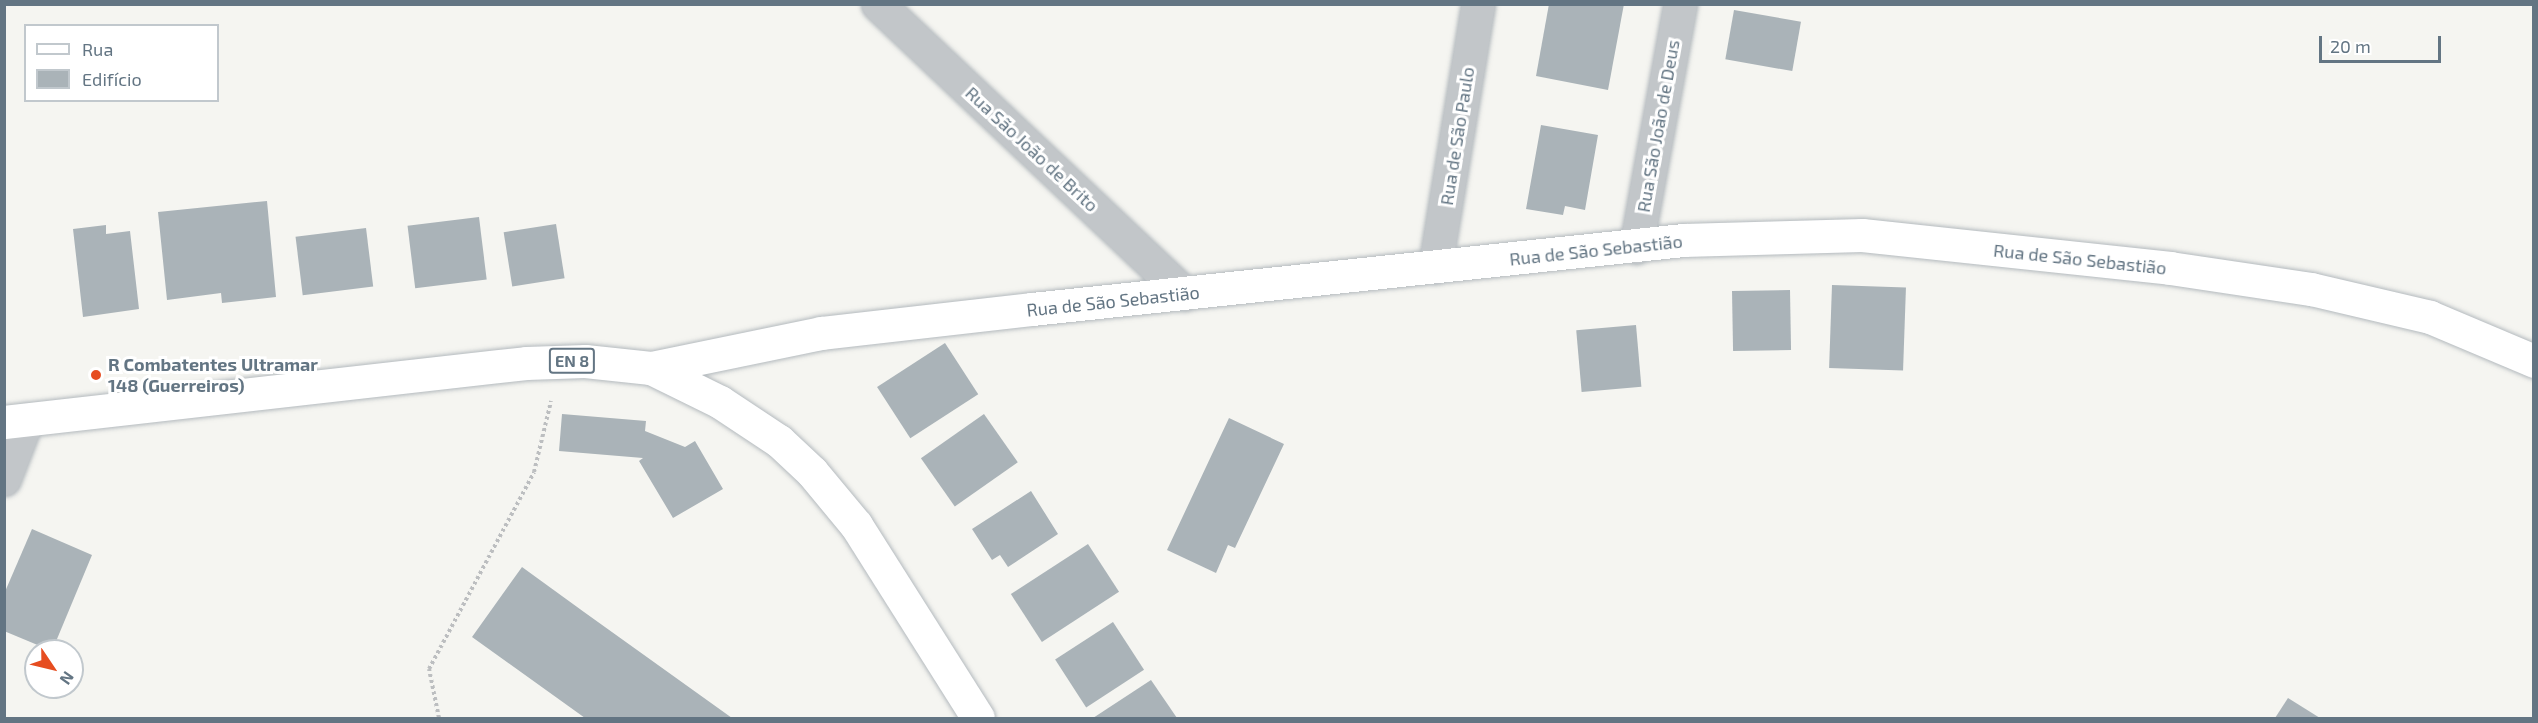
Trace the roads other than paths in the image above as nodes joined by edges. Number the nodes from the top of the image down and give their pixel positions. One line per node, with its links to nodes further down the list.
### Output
1 (878, 4): 6 (street, Rua São João de Brito)
2 (1478, 4): 5 (street, Rua de São Paulo)
3 (1680, 4): 4 (street, Rua São João de Deus)
4 (1636, 247): 5 (street, Rua de São Sebastião); 7 (street, Rua de São Sebastião)
5 (1435, 267): 6 (street, Rua de São Sebastião)
6 (1185, 294): 8 (street, Rua de São Sebastião)
7 (2534, 361)
8 (651, 368): 9 (street, EN 8); 11 (street, EN 8)
9 (16, 421): 10 (street)
10 (4, 479)
11 (978, 718)

